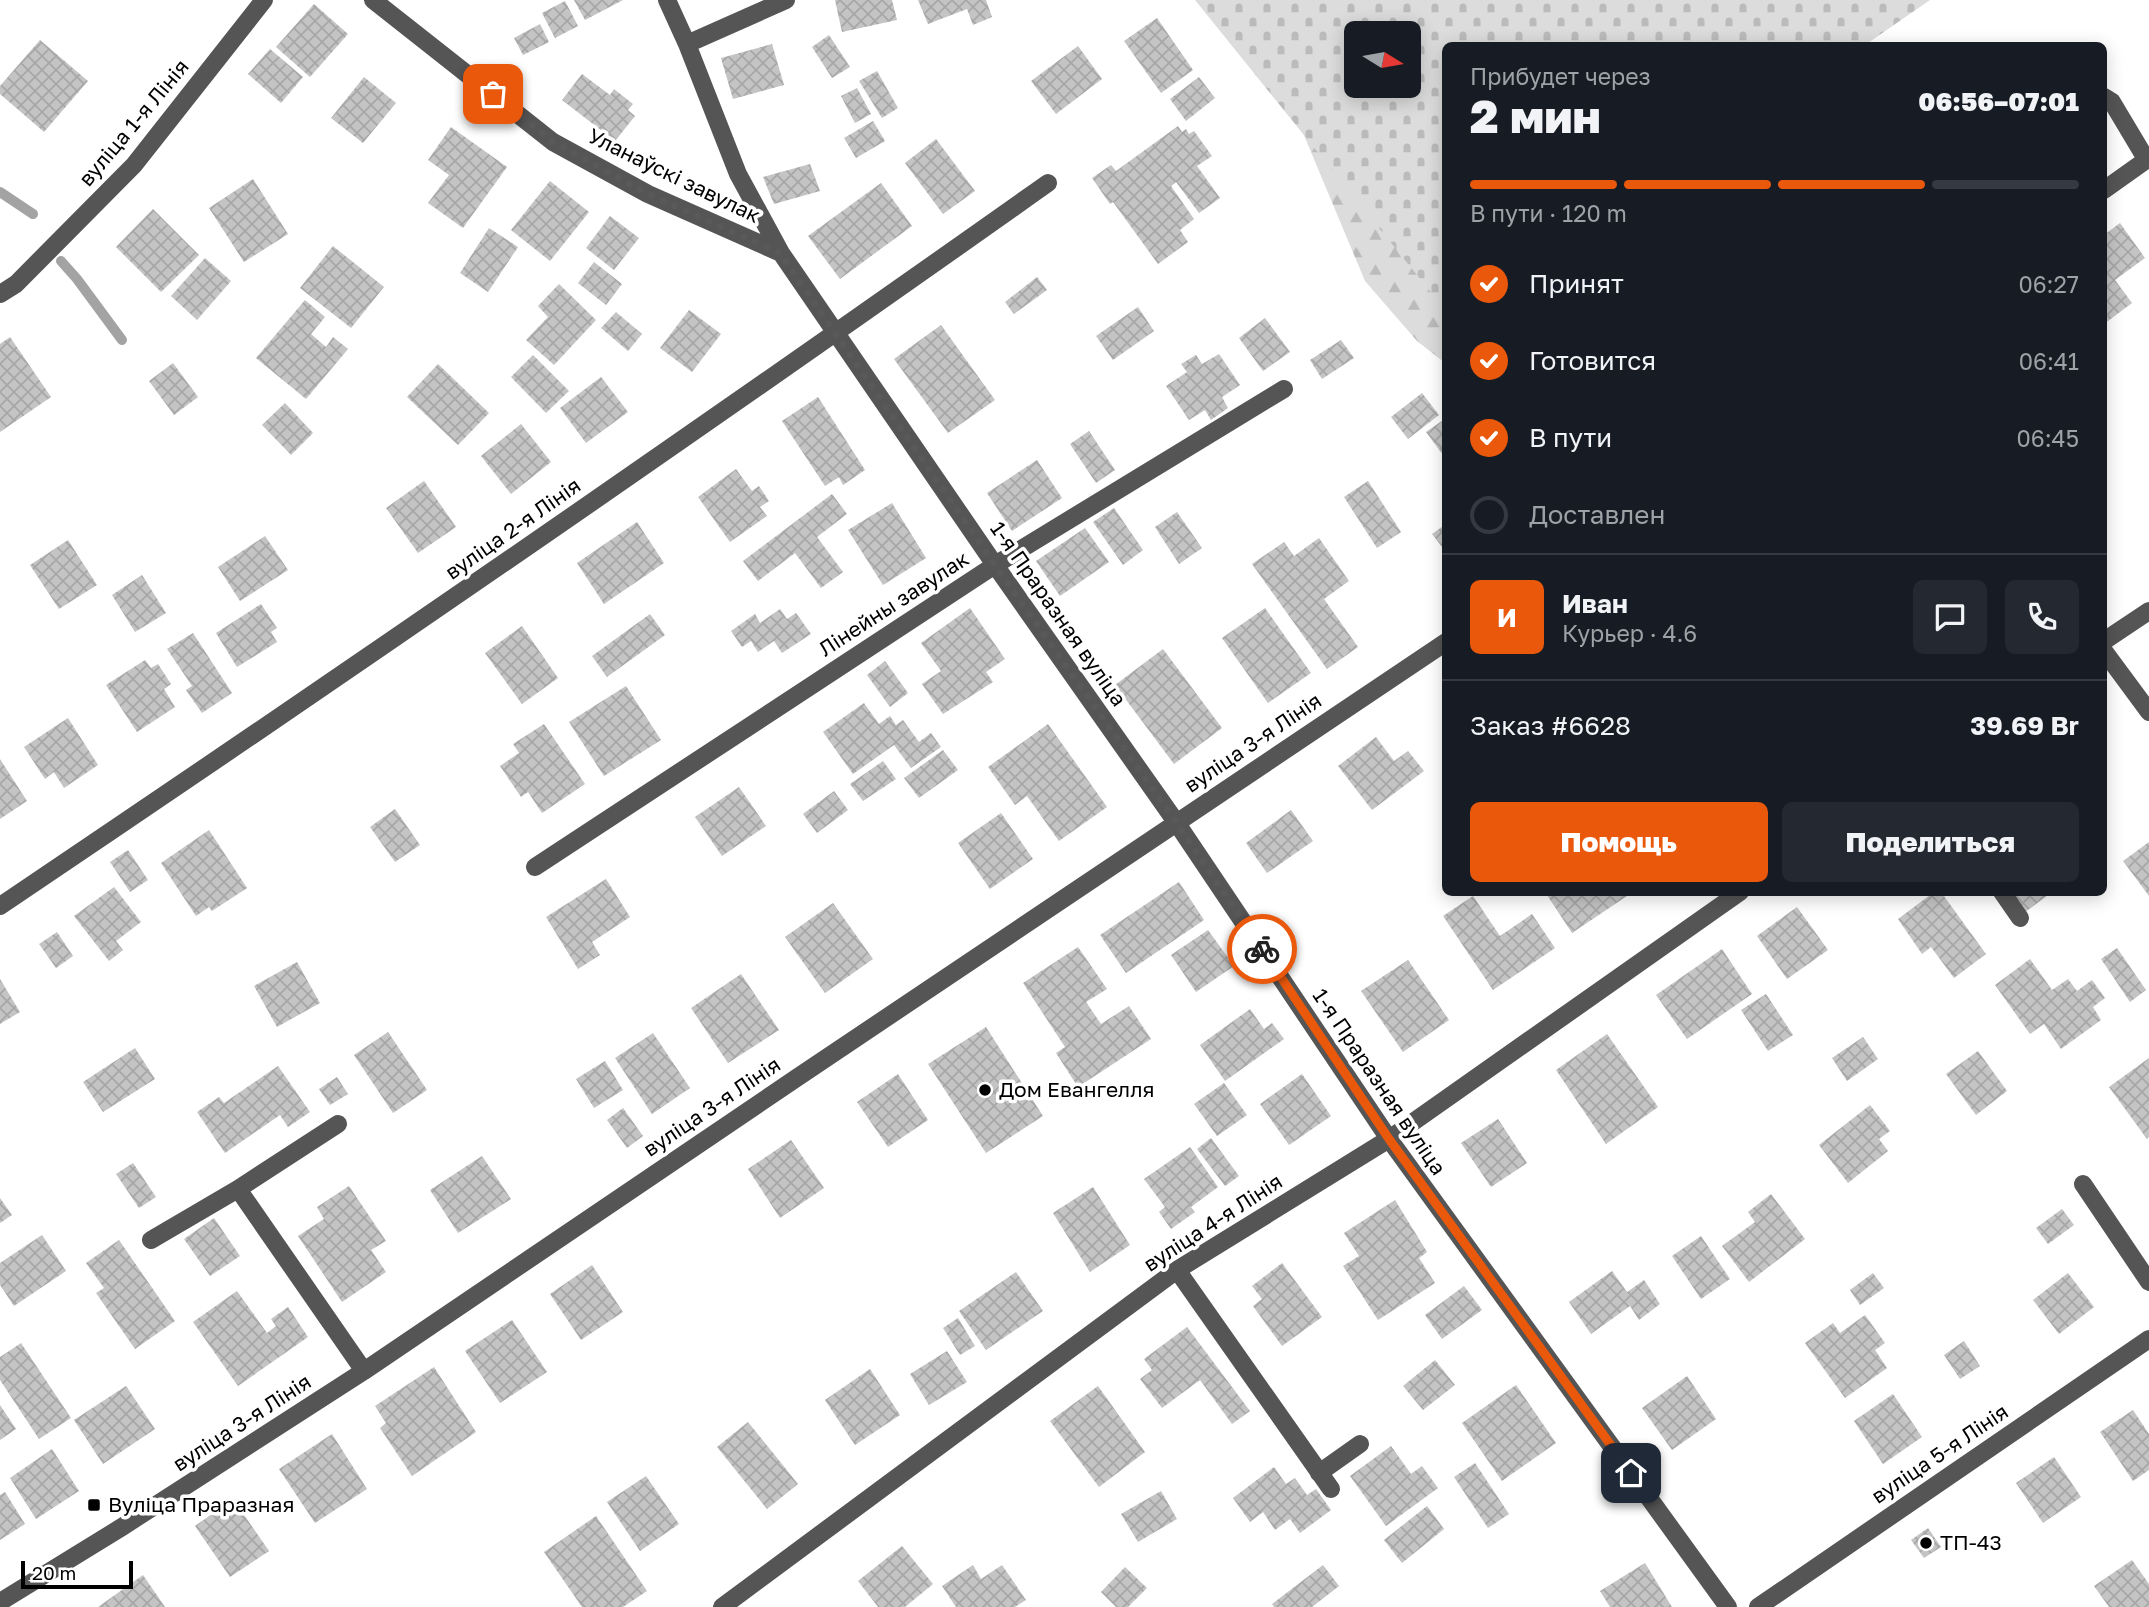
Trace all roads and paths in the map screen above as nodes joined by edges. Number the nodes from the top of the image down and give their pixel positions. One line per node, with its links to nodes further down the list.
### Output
1 (264, 0): 11 (street, вуліца 1-я Лінія)
2 (373, 0): 10 (street, Уланаўскі завулак)
3 (667, 0): 5 (street)
4 (786, 0): 5 (street)
5 (687, 44): 10 (street)
6 (2107, 99): 7 (street)
7 (2148, 158): 9 (street)
8 (1048, 183): 12 (street, вуліца 2-я Лінія)
9 (2107, 188)
10 (780, 253): 12 (street)
11 (0, 294)
12 (835, 334): 14 (street, 1-я Праразная вуліца); 24 (street, вуліца 2-я Лінія)
13 (1284, 389): 14 (street, Лінейны завулак)
14 (995, 565): 20 (street, 1-я Праразная вуліца); 21 (street, Лінейны завулак)
15 (2149, 611): 16 (street)
16 (2107, 639)
17 (1442, 645): 20 (street, вуліца 3-я Лінія)
18 (2107, 655): 19 (street)
19 (2149, 712)
20 (1176, 822): 27 (street, 1-я Праразная вуліца); 34 (street, вуліца 3-я Лінія)
21 (536, 867)
22 (1734, 896): 27 (street, вуліца 4-я Лінія)
23 (2005, 896): 25 (street)
24 (0, 906)
25 (2020, 918)
26 (338, 1124): 29 (street)
27 (1389, 1139): 31 (street, вуліца 4-я Лінія); 40 (street, 1-я Праразная вуліца)
28 (2083, 1184): 32 (street)
29 (238, 1189): 30 (street); 34 (street)
30 (151, 1240)
31 (1177, 1270): 36 (street); 39 (street, вуліца 4-я Лінія)
32 (2149, 1282)
33 (2149, 1339): 41 (street, вуліца 5-я Лінія)
34 (364, 1371): 38 (street, вуліца 3-я Лінія)
35 (1360, 1444): 36 (street)
36 (1320, 1473): 37 (street)
37 (1331, 1489)
38 (0, 1602)
39 (722, 1607)
40 (1728, 1607)
41 (1758, 1607)

